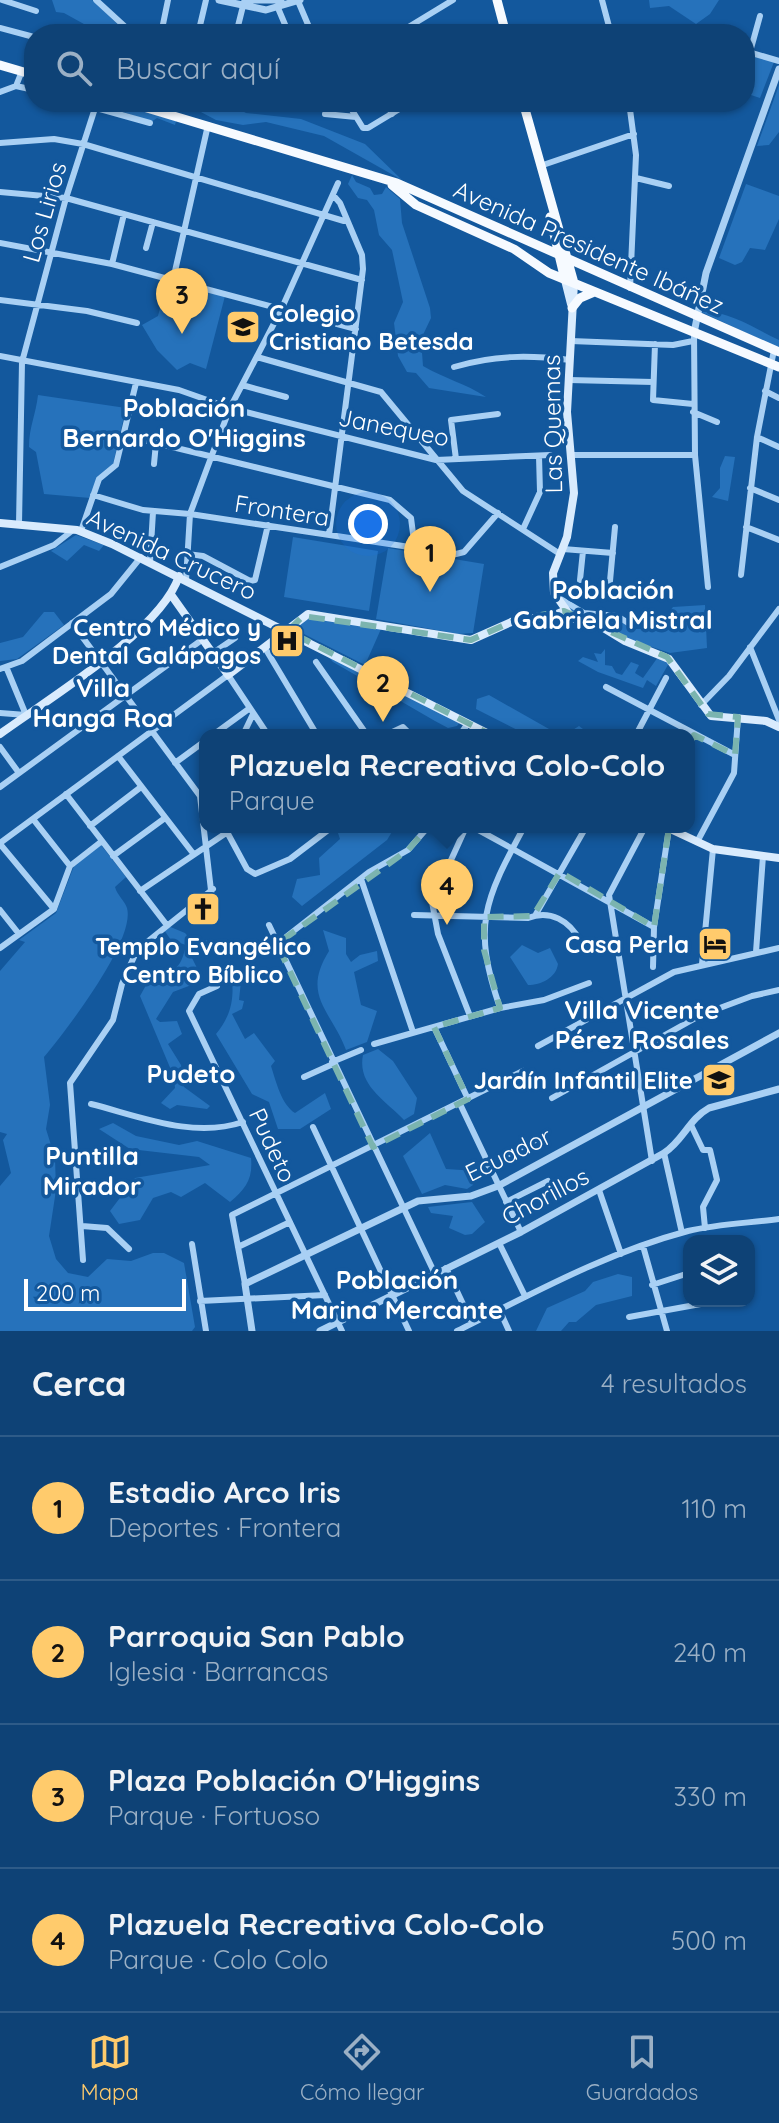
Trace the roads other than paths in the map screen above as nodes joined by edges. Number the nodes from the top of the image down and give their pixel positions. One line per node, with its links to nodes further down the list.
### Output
1 (2, 0): 12 (street)
2 (96, 0): 14 (street)
3 (168, 0): 15 (street)
4 (206, 0): 16 (street)
5 (219, 0): 10 (street)
6 (299, 0): 11 (street); 19 (street)
7 (453, 0): 20 (street)
8 (497, 0): 21 (main road)
9 (602, 0): 22 (street)
10 (245, 2): 11 (street); 17 (street)
11 (283, 3): 18 (street)
12 (36, 11)
13 (760, 16): 24 (street)
14 (122, 24)
15 (163, 24)
16 (200, 24)
17 (239, 24)
18 (287, 24)
19 (308, 24)
20 (413, 24)
21 (502, 24)
22 (606, 24)
23 (0, 28): 25 (street)
24 (755, 29)
25 (24, 34)
26 (755, 54): 27 (street)
27 (779, 61)
28 (0, 65): 30 (main road)
29 (779, 69): 86 (street)
30 (22, 71): 31 (street)
31 (16, 86): 32 (street); 33 (street)
32 (24, 88)
33 (0, 92)
34 (94, 112): 48 (street, Los Lirios)
35 (117, 112): 44 (street)
36 (162, 112): 45 (main road, Avenida Presidente Ibáñez)
37 (353, 112): 43 (street)
38 (395, 112): 42 (street)
39 (526, 112): 49 (main road)
40 (631, 112): 46 (street)
41 (325, 114): 43 (street)
42 (392, 114): 43 (street)
43 (356, 117)
44 (150, 123)
45 (208, 125): 50 (street); 56 (main road, Avenida Presidente Ibáñez)
46 (634, 134): 49 (street); 51 (street)
47 (0, 143): 48 (street)
48 (83, 144): 50 (street); 58 (street, Los Lirios)
49 (540, 166): 53 (main road)
50 (196, 177): 60 (street); 64 (street)
51 (636, 178): 54 (street); 80 (street)
52 (338, 183): 57 (street)
53 (545, 186): 67 (main road); 71 (main road)
54 (669, 186)
55 (0, 192): 58 (street)
56 (409, 193): 63 (main road, Avenida Presidente Ibáñez); 65 (main road, Avenida Presidente Ibáñez)
57 (333, 195): 60 (street); 61 (street)
58 (66, 198): 59 (street); 70 (street, Los Lirios)
59 (124, 214): 62 (street); 74 (street)
60 (325, 214): 61 (street); 72 (street)
61 (344, 221): 77 (street)
62 (153, 222): 64 (street); 68 (street)
63 (494, 226): 65 (main road); 69 (main road, Avenida Presidente Ibáñez)
64 (184, 230): 72 (street); 76 (street)
65 (487, 237): 73 (main road, Avenida Presidente Ibáñez)
66 (0, 243): 70 (street)
67 (564, 244): 71 (main road); 75 (main road)
68 (146, 248)
69 (539, 248): 71 (main road, Avenida Presidente Ibáñez); 73 (main road)
70 (51, 250): 74 (street); 83 (street, Los Lirios)
71 (564, 259): 75 (main road, Avenida Presidente Ibáñez); 79 (main road)
72 (302, 262): 77 (street); 85 (street)
73 (532, 263): 79 (main road, Avenida Presidente Ibáñez)
74 (112, 264): 76 (street)
75 (587, 270): 78 (main road, Avenida Presidente Ibáñez)
76 (173, 280): 85 (street)
77 (362, 280): 88 (street)
78 (611, 280): 80 (main road, Avenida Presidente Ibáñez); 81 (main road)
79 (569, 281): 81 (main road, Avenida Presidente Ibáñez); 84 (main road, Las Quemas)
80 (630, 288): 86 (main road, Avenida Presidente Ibáñez)
81 (599, 294): 84 (main road); 89 (main road, Avenida Presidente Ibáñez)
82 (0, 300): 83 (street)
83 (36, 304): 87 (street); 96 (street, Los Lirios)
84 (572, 308): 90 (main road, Las Quemas)
85 (281, 310): 88 (street); 94 (street)
86 (695, 316): 89 (street); 92 (main road, Avenida Presidente Ibáñez)
87 (137, 323)
88 (356, 329): 102 (street)
89 (694, 337): 91 (street); 97 (main road, Avenida Presidente Ibáñez); 108 (street)
90 (571, 341): 91 (street); 95 (main road, Las Quemas)
91 (655, 344): 100 (street)
92 (776, 351): 97 (street)
93 (0, 356): 96 (street, Janequeo)
94 (257, 357): 102 (street); 103 (street)
95 (570, 360): 98 (street); 99 (main road, Las Quemas)
96 (22, 362): 101 (street, Janequeo); 132 (street, Los Lirios)
97 (775, 366): 104 (street)
98 (454, 367)
99 (569, 380): 100 (street); 118 (main road, Las Quemas)
100 (653, 382): 108 (street)
101 (136, 383): 107 (street, Janequeo); 111 (street)
102 (349, 383): 112 (street); 122 (street)
103 (242, 385): 105 (street); 107 (street)
104 (765, 391): 106 (street); 113 (street)
105 (286, 397)
106 (779, 398)
107 (230, 408): 112 (street, Janequeo); 116 (street)
108 (693, 408): 110 (street); 119 (street)
109 (498, 414): 121 (street)
110 (717, 422)
111 (123, 435): 114 (street); 126 (street)
112 (342, 436): 122 (street, Janequeo); 124 (street)
113 (757, 437): 115 (street); 125 (street)
114 (156, 443): 116 (street); 123 (street)
115 (779, 447)
116 (212, 455): 124 (street); 130 (street)
117 (550, 455): 120 (street, Janequeo)
118 (571, 455): 119 (street); 141 (main road, Las Quemas)
119 (695, 455): 152 (street)
120 (539, 456): 121 (street, Janequeo); 136 (street)
121 (456, 459): 122 (street, Janequeo)
122 (436, 460): 129 (street)
123 (154, 464)
124 (334, 486): 138 (street); 140 (street)
125 (750, 488): 127 (street); 135 (street)
126 (93, 495): 128 (street, Frontera); 137 (street)
127 (779, 500)
128 (153, 512): 130 (street, Frontera); 146 (street)
129 (498, 513): 136 (street); 140 (street, Frontera)
130 (190, 514): 133 (street, Frontera); 144 (street)
131 (0, 523): 132 (main road, Avenida Crucero)
132 (19, 524): 137 (main road, Avenida Crucero)
133 (268, 525): 138 (street, Frontera); 144 (street)
134 (615, 527): 143 (street)
135 (746, 527): 139 (street); 148 (street)
136 (523, 529): 141 (street)
137 (77, 530): 145 (main road, Avenida Crucero); 147 (street)
138 (329, 535): 140 (street, Frontera)
139 (779, 540)
140 (415, 549)
141 (561, 551): 142 (street); 154 (main road, Las Quemas)
142 (583, 551): 143 (street); 150 (street)
143 (613, 553): 151 (street)
144 (187, 554): 149 (street)
145 (141, 557): 146 (main road, Avenida Crucero); 157 (street)
146 (150, 562): 149 (main road, Avenida Crucero)
147 (0, 567)
148 (741, 575)
149 (183, 578): 153 (main road); 159 (main road, Avenida Crucero)
150 (580, 580)
151 (610, 581)
152 (708, 587)
153 (172, 596): 161 (main road); 165 (main road)
154 (555, 597): 156 (main road); 158 (street)
155 (779, 609): 162 (street)
156 (564, 611): 159 (main road); 172 (main road)
157 (72, 623): 165 (street); 167 (street)
158 (633, 626)
159 (288, 631): 163 (main road); 179 (main road, Avenida Crucero)
160 (235, 638): 164 (street)
161 (203, 639): 164 (main road); 171 (street)
162 (750, 647): 172 (street); 178 (street)
163 (265, 648): 168 (main road); 184 (street)
164 (213, 653): 168 (main road)
165 (98, 661): 171 (street); 176 (main road)
166 (316, 662): 185 (street)
167 (3, 669): 176 (street)
168 (228, 675): 174 (street); 190 (street)
169 (666, 678): 173 (street)
170 (606, 687): 173 (street)
171 (124, 696): 190 (street); 198 (street)
172 (701, 705): 177 (main road)
173 (649, 710): 188 (street); 189 (street)
174 (252, 711): 181 (street); 182 (street); 183 (street)
175 (0, 713): 176 (street)
176 (26, 715): 191 (main road)
177 (738, 717): 180 (main road); 195 (street)
178 (779, 720)
179 (468, 723): 186 (street); 187 (main road, Avenida Crucero)
180 (779, 727)
181 (223, 729)
182 (245, 729)
183 (264, 729)
184 (313, 729)
185 (363, 729)
186 (464, 729)
187 (480, 729)
188 (639, 729)
189 (683, 729)
190 (151, 731): 196 (street); 197 (street)
191 (0, 734)
192 (695, 735): 195 (street)
193 (199, 745): 197 (street)
194 (0, 747): 198 (street)
195 (735, 755): 219 (street)
196 (118, 756): 200 (street); 202 (street)
197 (175, 763): 201 (street)
198 (19, 773): 199 (street)
199 (0, 787)
200 (141, 787): 203 (street); 205 (street)
201 (199, 790)
202 (66, 794): 204 (street); 205 (street)
203 (165, 818): 224 (street); 225 (street)
204 (33, 819): 220 (street); 228 (street)
205 (90, 826): 218 (street)
206 (205, 833): 221 (street)
207 (225, 833): 221 (street)
208 (228, 833): 209 (street)
209 (323, 833)
210 (423, 833): 230 (street)
211 (463, 833): 236 (street)
212 (485, 833): 222 (street)
213 (521, 833): 222 (street)
214 (583, 833): 229 (street)
215 (642, 833): 233 (street)
216 (667, 833): 243 (street)
217 (678, 833): 219 (main road)
218 (102, 841): 225 (street); 228 (street)
219 (697, 842): 223 (main road)
220 (0, 844): 234 (street)
221 (206, 844): 224 (street); 231 (street)
222 (513, 847): 229 (street); 240 (street)
223 (713, 849): 226 (main road); 250 (street)
224 (192, 852): 232 (street)
225 (113, 856): 232 (street)
226 (763, 856): 227 (main road); 249 (street)
227 (779, 858)
228 (70, 866): 234 (street)
229 (560, 872): 233 (street); 237 (street)
230 (361, 879): 246 (street); 259 (street)
231 (213, 889): 239 (street); 241 (street)
232 (140, 891): 241 (street)
233 (610, 901): 243 (street); 255 (street)
234 (54, 909): 244 (street)
235 (0, 910): 244 (street)
236 (433, 914): 238 (street); 240 (street); 257 (street)
237 (536, 914): 240 (street); 245 (street)
238 (414, 915)
239 (214, 916)
240 (484, 917): 256 (street)
241 (166, 924): 291 (street)
242 (269, 925): 246 (street)
243 (654, 927): 251 (street)
244 (19, 934): 247 (street)
245 (580, 941)
246 (277, 944): 265 (street)
247 (0, 948)
248 (779, 948): 249 (street)
249 (756, 952): 250 (street)
250 (702, 964): 255 (street)
251 (653, 967)
252 (589, 983): 256 (street)
253 (217, 986): 274 (street, Pudeto)
254 (779, 990): 264 (street)
255 (624, 998): 262 (street); 264 (street)
256 (500, 1008): 257 (street)
257 (470, 1016): 258 (street)
258 (434, 1027): 259 (street); 270 (street)
259 (413, 1032): 261 (street)
260 (779, 1033): 273 (street, Ecuador)
261 (374, 1044)
262 (538, 1046)
263 (361, 1050): 265 (street)
264 (635, 1051): 269 (street); 273 (street)
265 (332, 1063): 267 (street); 278 (street)
266 (523, 1071): 270 (street)
267 (304, 1077)
268 (779, 1089): 275 (street, Chorillos)
269 (552, 1098)
270 (468, 1099): 272 (street)
271 (91, 1104): 274 (street)
272 (460, 1104): 278 (street); 281 (street)
273 (643, 1107): 280 (street); 284 (street, Ecuador)
274 (243, 1122): 286 (street, Pudeto)
275 (691, 1125): 279 (street, Chorillos); 292 (street)
276 (313, 1127): 282 (street)
277 (537, 1139): 281 (street)
278 (373, 1147): 282 (street); 288 (street)
279 (664, 1153): 280 (street, Chorillos); 296 (street)
280 (652, 1161): 285 (street, Chorillos)
281 (488, 1165): 284 (street)
282 (331, 1167): 286 (street); 293 (street)
283 (548, 1181): 287 (street)
284 (498, 1186): 287 (street); 288 (street, Ecuador)
285 (599, 1190): 295 (street, Chorillos); 303 (street)
286 (277, 1193): 290 (street, Pudeto); 301 (street)
287 (506, 1202): 295 (street)
288 (403, 1209): 293 (street, Ecuador); 307 (street)
289 (779, 1219): 292 (street)
290 (290, 1222): 301 (street); 304 (street, Pudeto)
291 (82, 1226): 302 (street); 305 (street)
292 (705, 1228): 294 (street)
293 (361, 1229): 304 (street, Ecuador); 312 (street)
294 (691, 1230): 296 (street); 297 (street)
295 (521, 1232): 298 (street, Chorillos)
296 (682, 1233): 300 (street)
297 (693, 1235)
298 (499, 1243): 306 (street, Chorillos); 314 (street)
299 (192, 1244): 315 (street)
300 (643, 1246): 303 (street); 310 (street)
301 (238, 1247): 309 (street)
302 (129, 1249)
303 (621, 1254): 314 (street)
304 (306, 1255): 309 (street, Ecuador); 311 (street, Pudeto)
305 (83, 1260)
306 (446, 1268): 307 (street, Chorillos); 321 (street)
307 (435, 1274): 312 (street, Chorillos)
308 (683, 1275): 310 (street)
309 (245, 1284): 313 (street)
310 (652, 1285): 318 (street)
311 (325, 1295): 313 (street); 320 (street, Pudeto)
312 (392, 1295): 320 (street, Chorillos); 326 (street)
313 (246, 1296): 315 (street); 323 (street)
314 (525, 1296): 317 (street)
315 (200, 1301): 322 (street)
316 (683, 1306): 318 (street)
317 (499, 1309): 321 (street); 328 (street)
318 (660, 1310): 319 (street); 329 (street)
319 (629, 1317)
320 (337, 1322): 324 (street, Chorillos); 325 (street, Pudeto)
321 (472, 1323): 327 (street)
322 (206, 1331)
323 (252, 1331)
324 (320, 1331)
325 (342, 1331)
326 (409, 1331)
327 (457, 1331)
328 (509, 1331)
329 (667, 1331)

